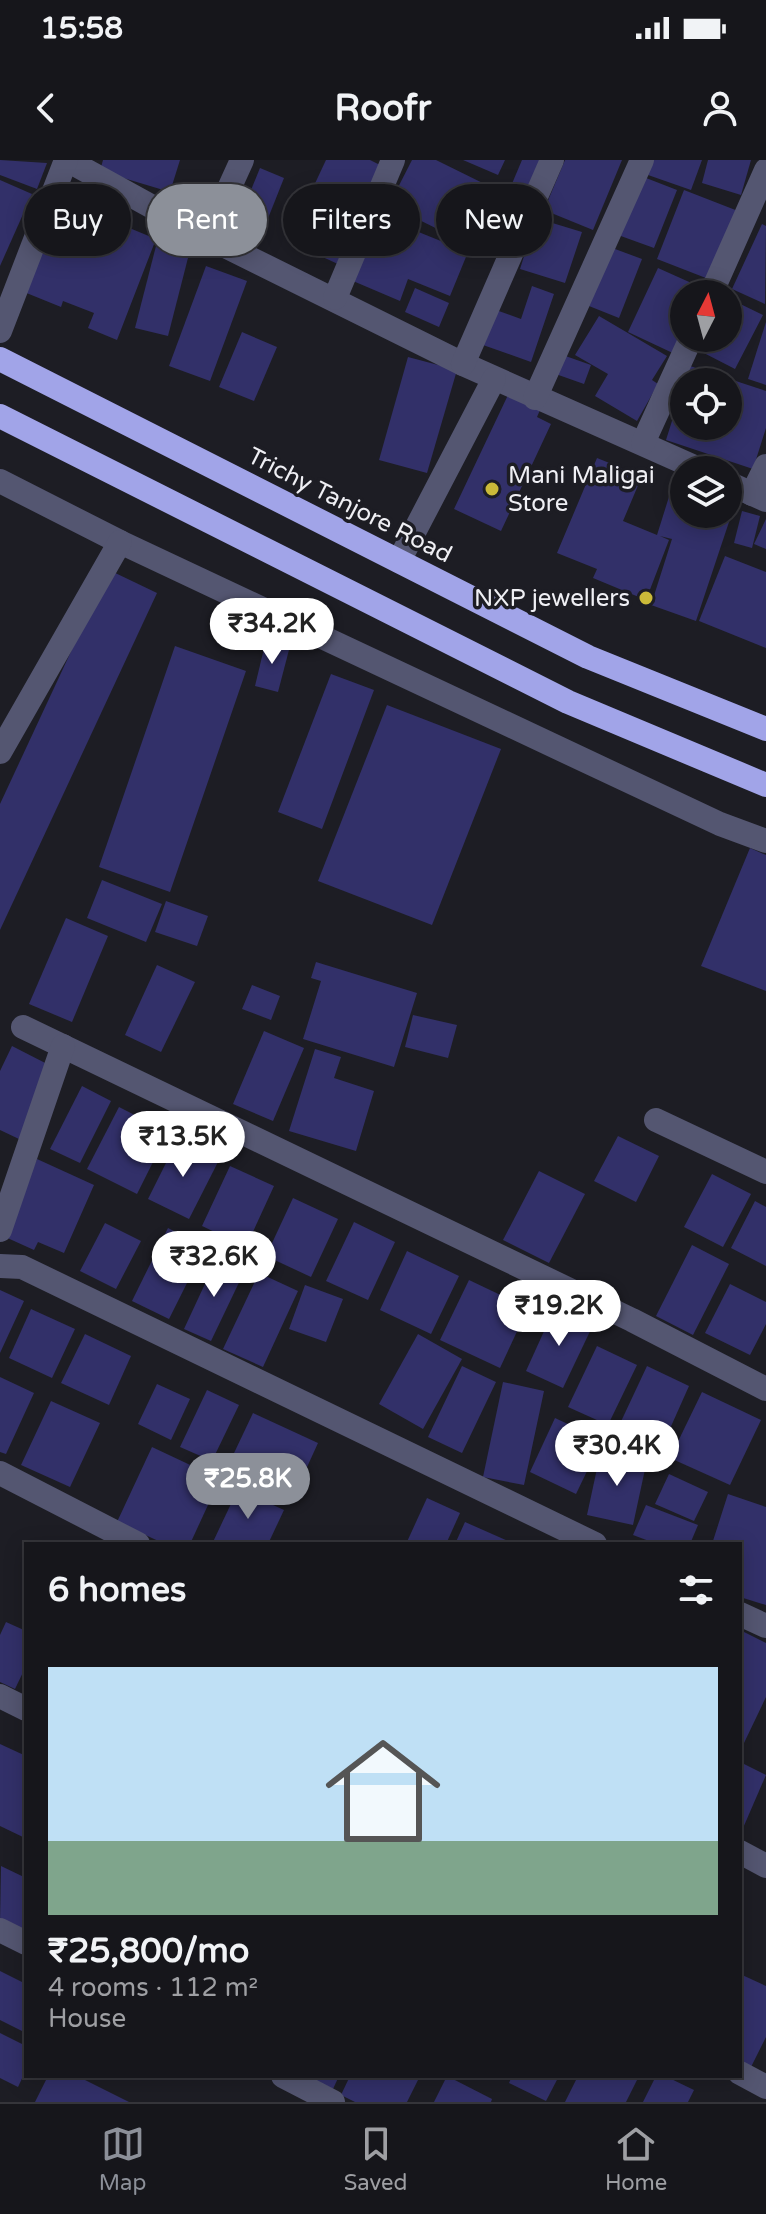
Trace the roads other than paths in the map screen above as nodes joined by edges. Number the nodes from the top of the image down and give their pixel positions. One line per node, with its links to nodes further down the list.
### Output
1 (66, 160): 8 (street); 12 (street)
2 (242, 160): 7 (street)
3 (393, 160): 11 (street)
4 (552, 160): 15 (street)
5 (642, 160): 17 (street)
6 (766, 170): 10 (street)
7 (231, 184)
8 (147, 204)
9 (247, 256): 11 (street)
10 (717, 280)
11 (335, 298): 15 (street)
12 (0, 331)
13 (685, 352): 19 (street)
14 (0, 359): 25 (highway, Trichy Tanjore Road)
15 (463, 364): 16 (street)
16 (494, 379): 17 (street); 25 (street)
17 (535, 398): 19 (street)
18 (0, 416): 28 (highway)
19 (643, 443): 20 (street)
20 (671, 456)
21 (766, 466): 23 (street)
22 (0, 481): 24 (street)
23 (759, 497)
24 (120, 542): 27 (street); 29 (street)
25 (399, 561): 26 (highway, Trichy Tanjore Road)
26 (766, 729)
27 (0, 752)
28 (766, 785)
29 (766, 841)
30 (23, 1027): 31 (street)
31 (63, 1046): 34 (street); 36 (street)
32 (656, 1120): 33 (street)
33 (766, 1172)
34 (0, 1230)
35 (0, 1266): 39 (street)
36 (766, 1389)
37 (0, 1473): 38 (street)
38 (134, 1542)
39 (591, 1542)
40 (742, 1615): 41 (street)
41 (766, 1626)
42 (0, 1696): 43 (street)
43 (24, 1708)
44 (742, 1853): 45 (street)
45 (766, 1866)
46 (0, 1930): 47 (street)
47 (24, 1942)
48 (742, 2074): 50 (street)
49 (287, 2078): 51 (street)
50 (766, 2087)
51 (333, 2102)

